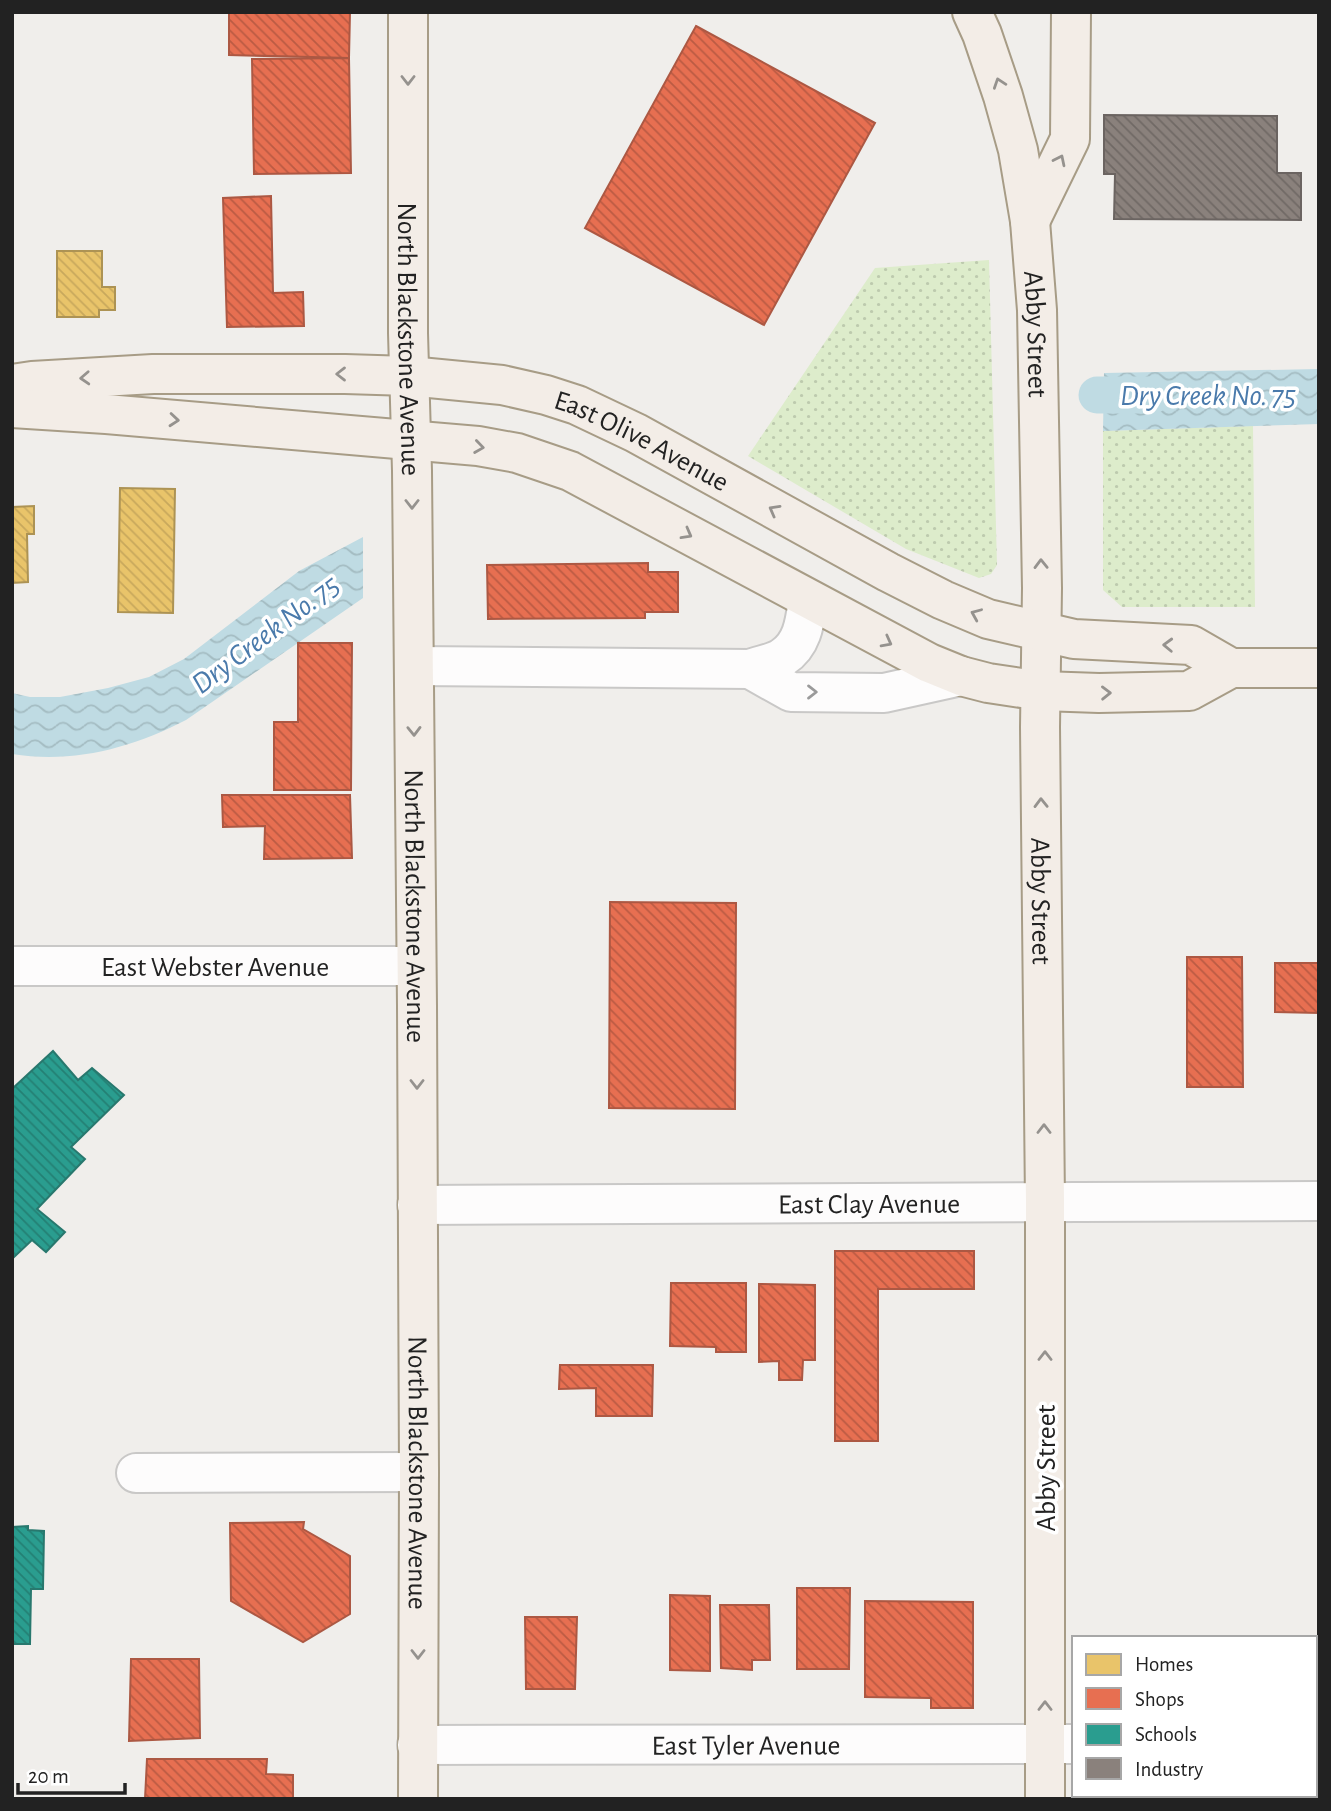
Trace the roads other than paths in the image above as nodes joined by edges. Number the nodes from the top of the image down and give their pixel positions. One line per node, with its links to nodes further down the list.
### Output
1 (408, 12): 5 (main road, North Blackstone Avenue, one-way to 5)
2 (972, 12): 4 (main road, Abby Street, one-way to 2)
3 (1071, 12): 4 (main road, one-way to 3)
4 (1030, 221): 10 (main road, Abby Street, one-way to 4)
5 (409, 376): 6 (main road, East Olive Avenue, one-way to 6); 8 (main road, North Blackstone Avenue); 10 (main road, East Olive Avenue, one-way to 5)
6 (12, 384)
7 (12, 408): 8 (main road, East Olive Avenue, one-way to 8)
8 (411, 441): 9 (main road, East Olive Avenue, one-way to 9); 11 (main road, North Blackstone Avenue, one-way to 11)
9 (808, 600): 14 (street); 15 (main road, East Olive Avenue, one-way to 15)
10 (1042, 632): 12 (main road, East Olive Avenue, one-way to 10); 16 (main road, Abby Street)
11 (414, 666): 14 (street); 18 (main road, North Blackstone Avenue, one-way to 18)
12 (1231, 668): 13 (main road, East Olive Avenue); 16 (main road, East Olive Avenue, one-way to 12)
13 (1319, 668)
14 (750, 669): 15 (street, one-way to 15)
15 (961, 676): 16 (main road, East Olive Avenue)
16 (1042, 691): 20 (main road, Abby Street, one-way to 16)
17 (12, 966): 18 (street, East Webster Avenue)
18 (416, 966): 21 (main road, North Blackstone Avenue, one-way to 21)
19 (1319, 1201): 20 (street, East Clay Avenue)
20 (1045, 1202): 21 (street, East Clay Avenue); 24 (main road, Abby Street, one-way to 20)
21 (417, 1205): 22 (main road, North Blackstone Avenue)
22 (419, 1472): 23 (street); 25 (main road, North Blackstone Avenue, one-way to 25)
23 (136, 1474)
24 (1059, 1744): 25 (street, East Tyler Avenue); 27 (main road, Abby Street)
25 (418, 1745): 26 (main road, North Blackstone Avenue)
26 (418, 1799)
27 (1045, 1799)

